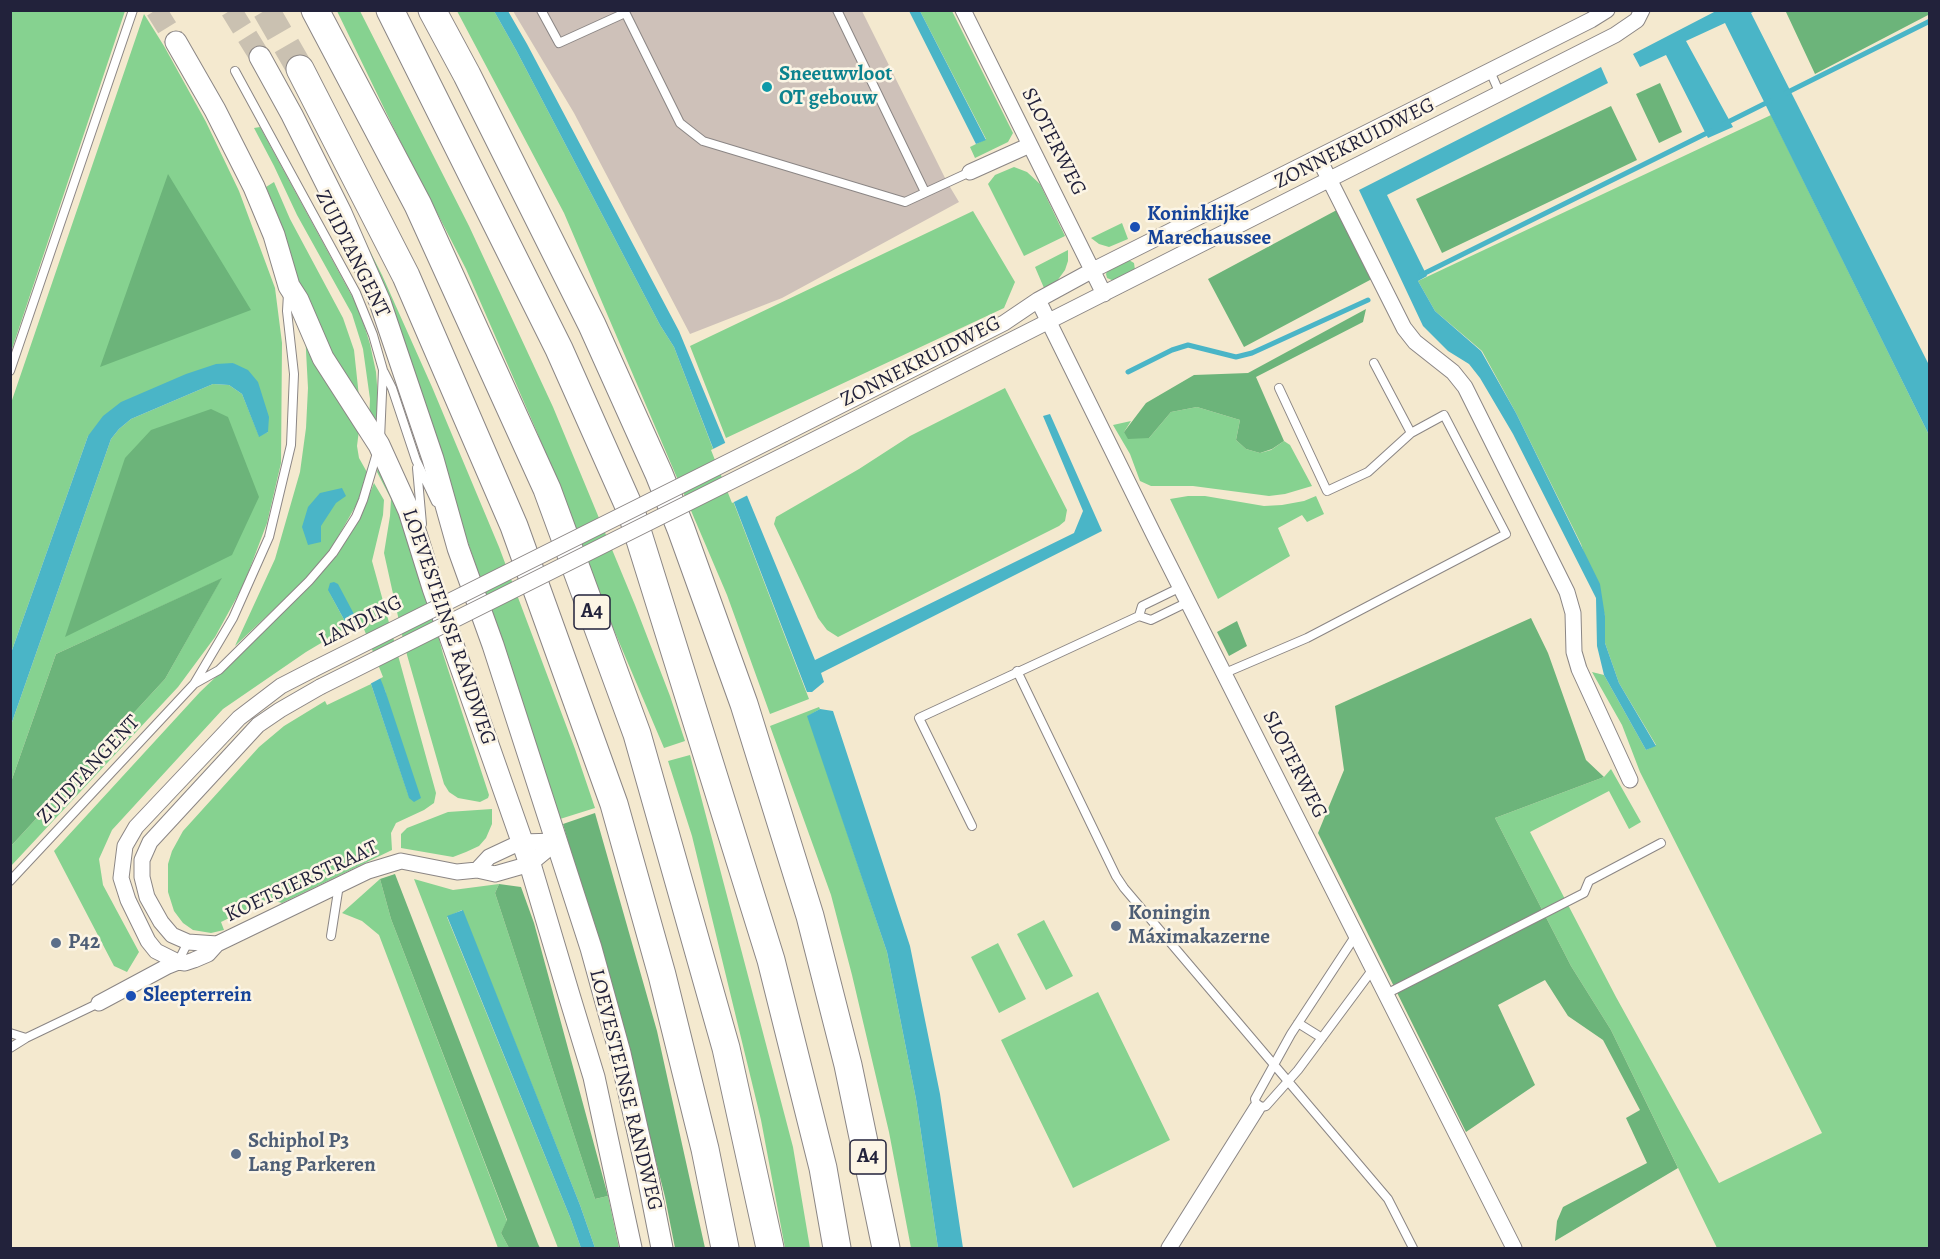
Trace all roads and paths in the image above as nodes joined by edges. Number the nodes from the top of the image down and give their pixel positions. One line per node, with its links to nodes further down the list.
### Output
1 (134, 10): 29 (lane)
2 (315, 10): 73 (highway, A4)
3 (390, 10): 74 (highway, A4)
4 (432, 10): 75 (highway, A4)
5 (541, 10): 10 (lane)
6 (837, 10): 21 (lane)
7 (963, 10): 17 (street, SLOTERWEG)
8 (1606, 10): 15 (street, ZONNEKRUIDWEG)
9 (1642, 10): 16 (street, ZONNEKRUIDWEG)
10 (624, 12): 21 (lane)
11 (176, 42): 23 (street, LOEVESTEINSE RANDWEG)
12 (260, 57): 36 (street, LOEVESTEINSE RANDWEG)
13 (300, 69): 72 (highway, A4)
14 (235, 71): 28 (lane, ZUIDTANGENT)
15 (1490, 71): 16 (lane); 18 (street, ZONNEKRUIDWEG)
16 (1500, 94): 20 (street, ZONNEKRUIDWEG)
17 (1030, 145): 19 (street); 22 (street, SLOTERWEG)
18 (1318, 158): 20 (street); 22 (street, ZONNEKRUIDWEG)
19 (970, 172): 21 (lane)
20 (1329, 180): 24 (street, ZONNEKRUIDWEG); 44 (street)
21 (925, 192)
22 (1093, 270): 24 (street, SLOTERWEG); 25 (street, ZONNEKRUIDWEG)
23 (289, 286): 33 (street, LOEVESTEINSE RANDWEG); 43 (lane, ZUIDTANGENT)
24 (1104, 294): 26 (street, ZONNEKRUIDWEG)
25 (1038, 300): 26 (street, SLOTERWEG); 32 (street, ZONNEKRUIDWEG)
26 (1049, 321): 34 (street, ZONNEKRUIDWEG); 38 (street, SLOTERWEG)
27 (1374, 363): 31 (lane)
28 (383, 370): 33 (lane, ZUIDTANGENT); 35 (lane)
29 (10, 371)
30 (1280, 388): 31 (lane)
31 (1411, 433): 42 (lane)
32 (784, 434): 57 (street, LANDING, bridge)
33 (379, 445): 37 (street, LOEVESTEINSE RANDWEG); 43 (lane, ZUIDTANGENT)
34 (790, 452): 55 (street, LANDING, bridge)
35 (416, 460): 36 (lane); 37 (lane)
36 (458, 548): 46 (street, LOEVESTEINSE RANDWEG)
37 (423, 551): 47 (street, LOEVESTEINSE RANDWEG)
38 (1181, 587): 39 (street, SLOTERWEG); 40 (lane)
39 (1188, 602): 40 (lane); 42 (street, SLOTERWEG)
40 (1139, 616): 41 (lane)
41 (1017, 671): 45 (lane); 67 (lane)
42 (1225, 674): 53 (street, SLOTERWEG)
43 (194, 684): 51 (lane, ZUIDTANGENT)
44 (1630, 780)
45 (972, 826)
46 (558, 841): 47 (street); 49 (street, KOETSIERSTRAAT); 71 (street, LOEVESTEINSE RANDWEG)
47 (521, 842): 49 (street, LOEVESTEINSE RANDWEG); 50 (street)
48 (1661, 843): 59 (lane)
49 (530, 864): 50 (street, KOETSIERSTRAAT); 70 (street, LOEVESTEINSE RANDWEG)
50 (477, 870): 52 (street, KOETSIERSTRAAT)
51 (10, 881)
52 (339, 885): 54 (lane); 56 (street, KOETSIERSTRAAT)
53 (1356, 935): 58 (street, SLOTERWEG); 61 (lane)
54 (331, 936)
55 (188, 942): 56 (street, KOETSIERSTRAAT); 57 (lane)
56 (217, 944): 57 (street, KOETSIERSTRAAT)
57 (178, 962): 60 (street, KOETSIERSTRAAT)
58 (1373, 969): 59 (street, SLOTERWEG); 64 (lane)
59 (1386, 994): 78 (street, SLOTERWEG)
60 (99, 1003): 63 (lane, KOETSIERSTRAAT)
61 (1298, 1023): 64 (lane); 67 (lane)
62 (10, 1033): 63 (lane)
63 (26, 1038): 65 (lane, KOETSIERSTRAAT); 66 (lane, KOETSIERSTRAAT)
64 (1322, 1038): 68 (lane)
65 (10, 1041)
66 (10, 1048)
67 (1274, 1065): 68 (lane); 69 (lane)
68 (1288, 1082): 69 (lane); 77 (lane)
69 (1257, 1108): 76 (street)
70 (631, 1248)
71 (662, 1248)
72 (725, 1248)
73 (770, 1248)
74 (837, 1248)
75 (886, 1248)
76 (1169, 1248)
77 (1413, 1248)
78 (1514, 1248)

